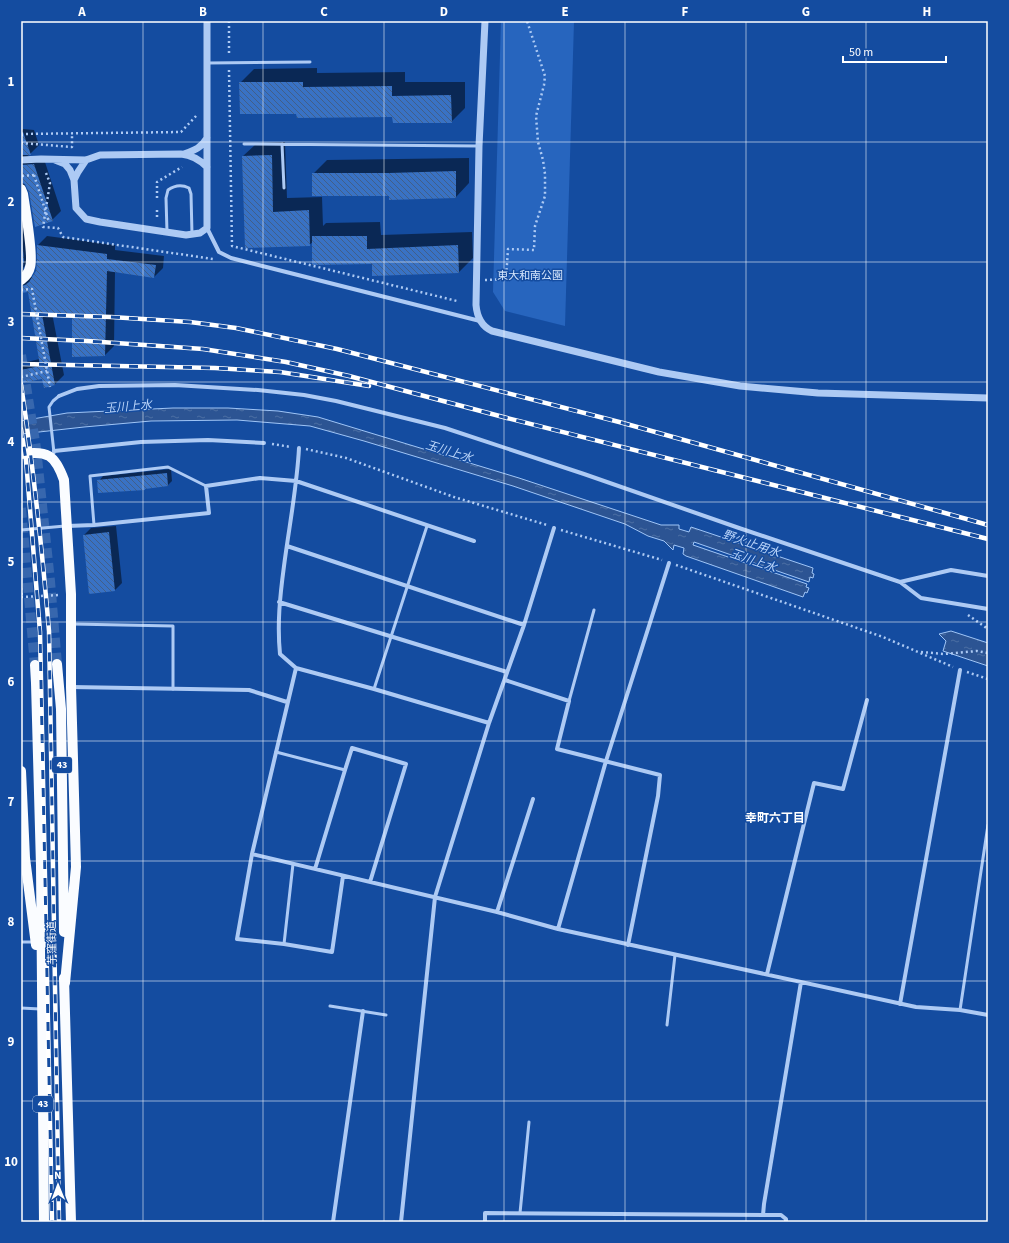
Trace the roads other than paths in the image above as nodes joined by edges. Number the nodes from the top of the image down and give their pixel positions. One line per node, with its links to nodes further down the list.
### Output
1 (207, 21): 4 (street)
2 (485, 21): 8 (street)
3 (310, 62): 4 (lane)
4 (208, 63): 5 (street)
5 (207, 137): 9 (street); 13 (street)
6 (244, 144): 7 (lane)
7 (282, 144): 8 (lane); 15 (lane)
8 (479, 146): 21 (street)
9 (184, 154): 12 (street); 13 (street)
10 (21, 160): 11 (street)
11 (55, 160): 12 (street); 14 (street)
12 (86, 160): 14 (street)
13 (207, 167): 17 (street)
14 (74, 180): 18 (street)
15 (284, 188)
16 (21, 189): 20 (main road)
17 (207, 228): 19 (street); 21 (street)
18 (167, 232): 19 (street); 19 (lane)
19 (192, 234)
20 (21, 280)
21 (480, 321): 23 (street)
22 (59, 396): 27 (lane); 39 (street)
23 (988, 398)
24 (264, 443): 27 (street)
25 (299, 448): 28 (street)
26 (21, 454): 27 (main road)
27 (54, 455): 31 (main road)
28 (296, 481): 29 (street); 32 (street); 36 (street)
29 (206, 486): 30 (street); 30 (lane)
30 (94, 525): 31 (street)
31 (67, 526): 34 (lane); 44 (main road)
32 (428, 526): 35 (street); 40 (lane)
33 (554, 528): 45 (street)
34 (21, 530)
35 (474, 541)
36 (287, 546): 40 (street); 41 (street)
37 (668, 563): 61 (street)
38 (988, 576): 39 (street)
39 (900, 582): 42 (street)
40 (408, 586): 45 (street); 46 (lane)
41 (279, 602): 46 (street); 49 (street)
42 (988, 609)
43 (594, 610): 57 (lane)
44 (72, 624): 53 (main road); 54 (lane)
45 (524, 625): 51 (street)
46 (391, 637): 51 (street); 55 (lane)
47 (57, 664): 82 (main road, 芋窪街道 / 43)
48 (35, 665): 83 (main road, 芋窪街道 / 43)
49 (296, 668): 55 (street); 58 (street)
50 (960, 670): 84 (street)
51 (507, 672): 52 (street)
52 (505, 680): 57 (street); 59 (street)
53 (71, 687): 54 (street); 82 (main road)
54 (173, 689): 58 (street)
55 (374, 689): 59 (street)
56 (867, 700): 80 (street)
57 (569, 701): 61 (street)
58 (287, 702): 60 (street)
59 (489, 723): 72 (street)
60 (276, 752): 62 (lane); 67 (street)
61 (606, 762): 74 (street); 78 (street)
62 (345, 770): 69 (street); 71 (street)
63 (21, 771): 66 (main road)
64 (533, 799): 73 (street)
65 (988, 825): 88 (lane)
66 (23, 854): 76 (main road)
67 (252, 854): 68 (street); 77 (street)
68 (293, 864): 69 (street); 77 (lane)
69 (316, 869): 70 (street)
70 (343, 876): 71 (street); 77 (street)
71 (370, 882): 72 (street)
72 (435, 897): 73 (street); 99 (street)
73 (497, 912): 74 (street)
74 (558, 930): 78 (street)
75 (21, 942): 76 (lane)
76 (35, 942): 83 (main road)
77 (284, 944)
78 (628, 945): 79 (street)
79 (675, 955): 80 (street); 92 (lane)
80 (767, 974): 81 (street)
81 (801, 982): 84 (street); 95 (street)
82 (64, 983): 97 (main road, 芋窪街道 / 43)
83 (41, 987): 87 (main road, 芋窪街道 / 43)
84 (900, 1004): 88 (street)
85 (330, 1006): 89 (lane)
86 (21, 1008): 87 (lane)
87 (41, 1009): 96 (main road, 芋窪街道 / 43)
88 (960, 1010): 91 (street)
89 (363, 1011): 90 (lane); 98 (street)
90 (386, 1015)
91 (988, 1015)
92 (667, 1025)
93 (529, 1122): 94 (lane)
94 (520, 1214): 95 (street); 100 (street)
95 (763, 1216): 101 (street)
96 (44, 1222)
97 (71, 1222)
98 (333, 1222)
99 (401, 1222)
100 (485, 1222)
101 (786, 1222)

